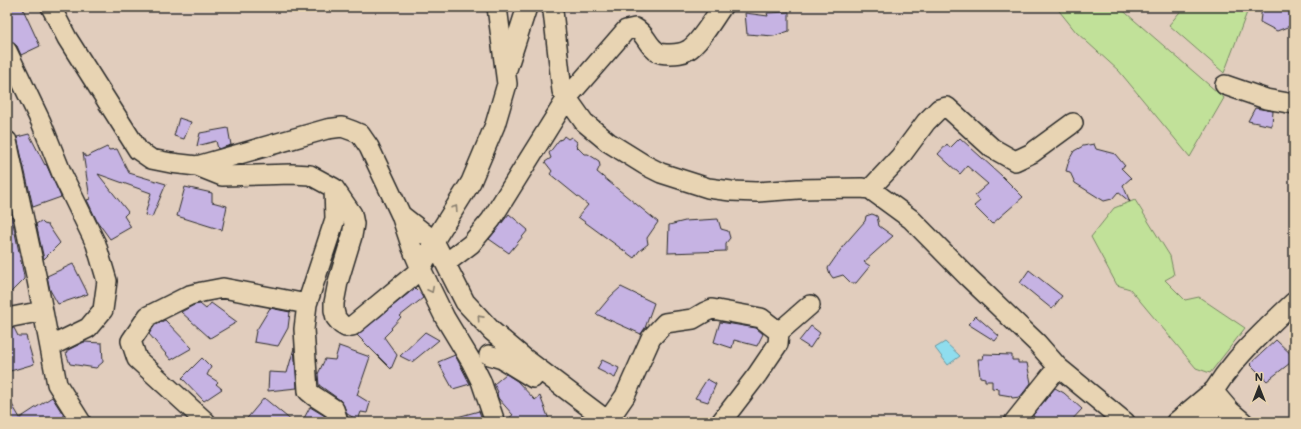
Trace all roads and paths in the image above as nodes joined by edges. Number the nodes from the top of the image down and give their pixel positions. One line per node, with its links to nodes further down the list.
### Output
1 (51, 7): 13 (street)
2 (497, 7): 7 (street)
3 (527, 7): 7 (street)
4 (551, 7): 9 (street)
5 (722, 7): 9 (street)
6 (7, 51): 29 (street)
7 (506, 72): 17 (street, one-way to 7)
8 (1225, 85): 10 (street)
9 (567, 98): 15 (street); 18 (street)
10 (1294, 104)
11 (1073, 123): 15 (street)
12 (7, 142): 24 (street)
13 (197, 166): 14 (street); 16 (street)
14 (334, 188): 19 (street); 22 (street)
15 (870, 189): 31 (street)
16 (401, 215): 17 (street); 19 (street)
17 (434, 241): 18 (street); 19 (street)
18 (446, 263): 20 (street)
19 (421, 269): 26 (street, one-way to 26)
20 (465, 302): 26 (street); 28 (street, one-way to 20)
21 (1294, 302): 32 (street)
22 (307, 304): 33 (street); 35 (street)
23 (810, 305): 27 (street)
24 (43, 311): 25 (street); 29 (street)
25 (7, 318)
26 (445, 318): 30 (street)
27 (779, 332): 37 (street); 38 (street)
28 (496, 335): 30 (street); 37 (street)
29 (51, 346): 34 (street)
30 (480, 358): 36 (street); 37 (street)
31 (1058, 367): 39 (street); 40 (street)
32 (1213, 391): 41 (street); 42 (street); 43 (street); 44 (street)
33 (339, 421)
34 (81, 422)
35 (206, 422)
36 (495, 422)
37 (605, 422)
38 (721, 422)
39 (1014, 422)
40 (1125, 422)
41 (1176, 422)
42 (1198, 422)
43 (1215, 422)
44 (1243, 422)

